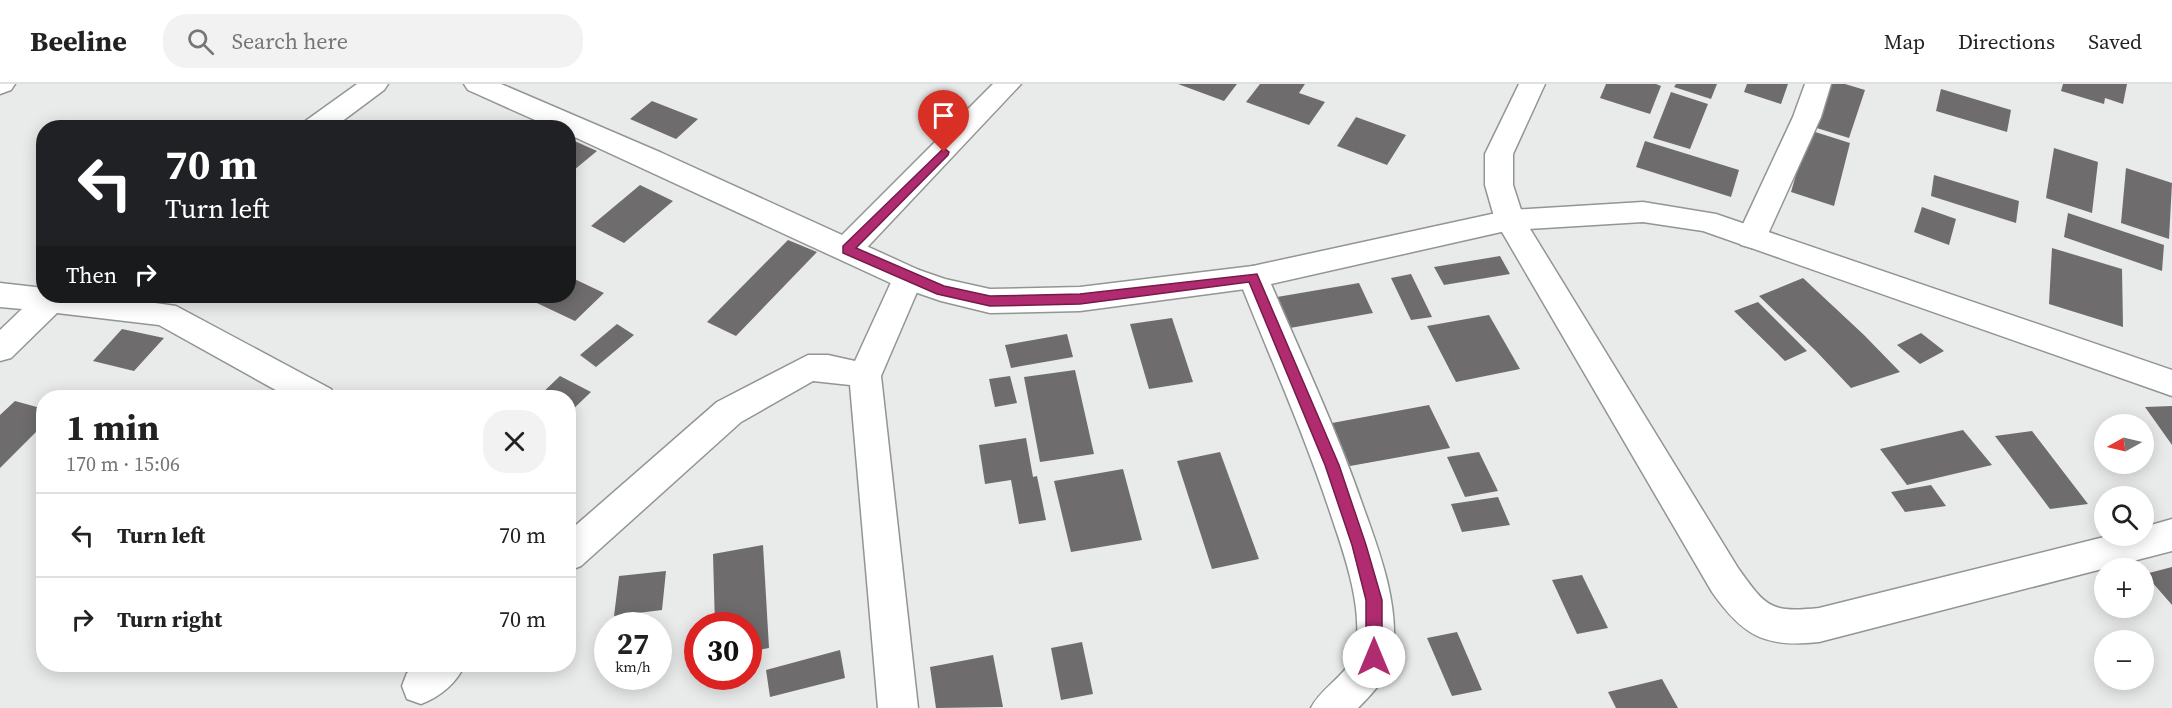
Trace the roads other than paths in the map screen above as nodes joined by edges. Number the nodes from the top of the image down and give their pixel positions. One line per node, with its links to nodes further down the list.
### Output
1 (375, 84): 6 (street)
2 (1008, 84): 11 (street)
3 (1532, 84): 9 (street)
4 (1818, 84): 10 (street)
5 (487, 85): 7 (street)
6 (325, 120)
7 (564, 120)
8 (576, 126): 11 (street)
9 (1510, 220): 10 (street); 12 (street); 22 (street)
10 (1752, 237): 20 (street)
11 (847, 249): 13 (street)
12 (1253, 277): 13 (street); 25 (street)
13 (908, 278): 19 (street)
14 (0, 295): 15 (street)
15 (36, 298)
16 (51, 303): 18 (street)
17 (84, 303): 21 (street)
18 (0, 349)
19 (865, 376): 23 (street); 24 (street)
20 (2172, 383)
21 (304, 390)
22 (2172, 535)
23 (576, 548)
24 (898, 708)
25 (1331, 708)

